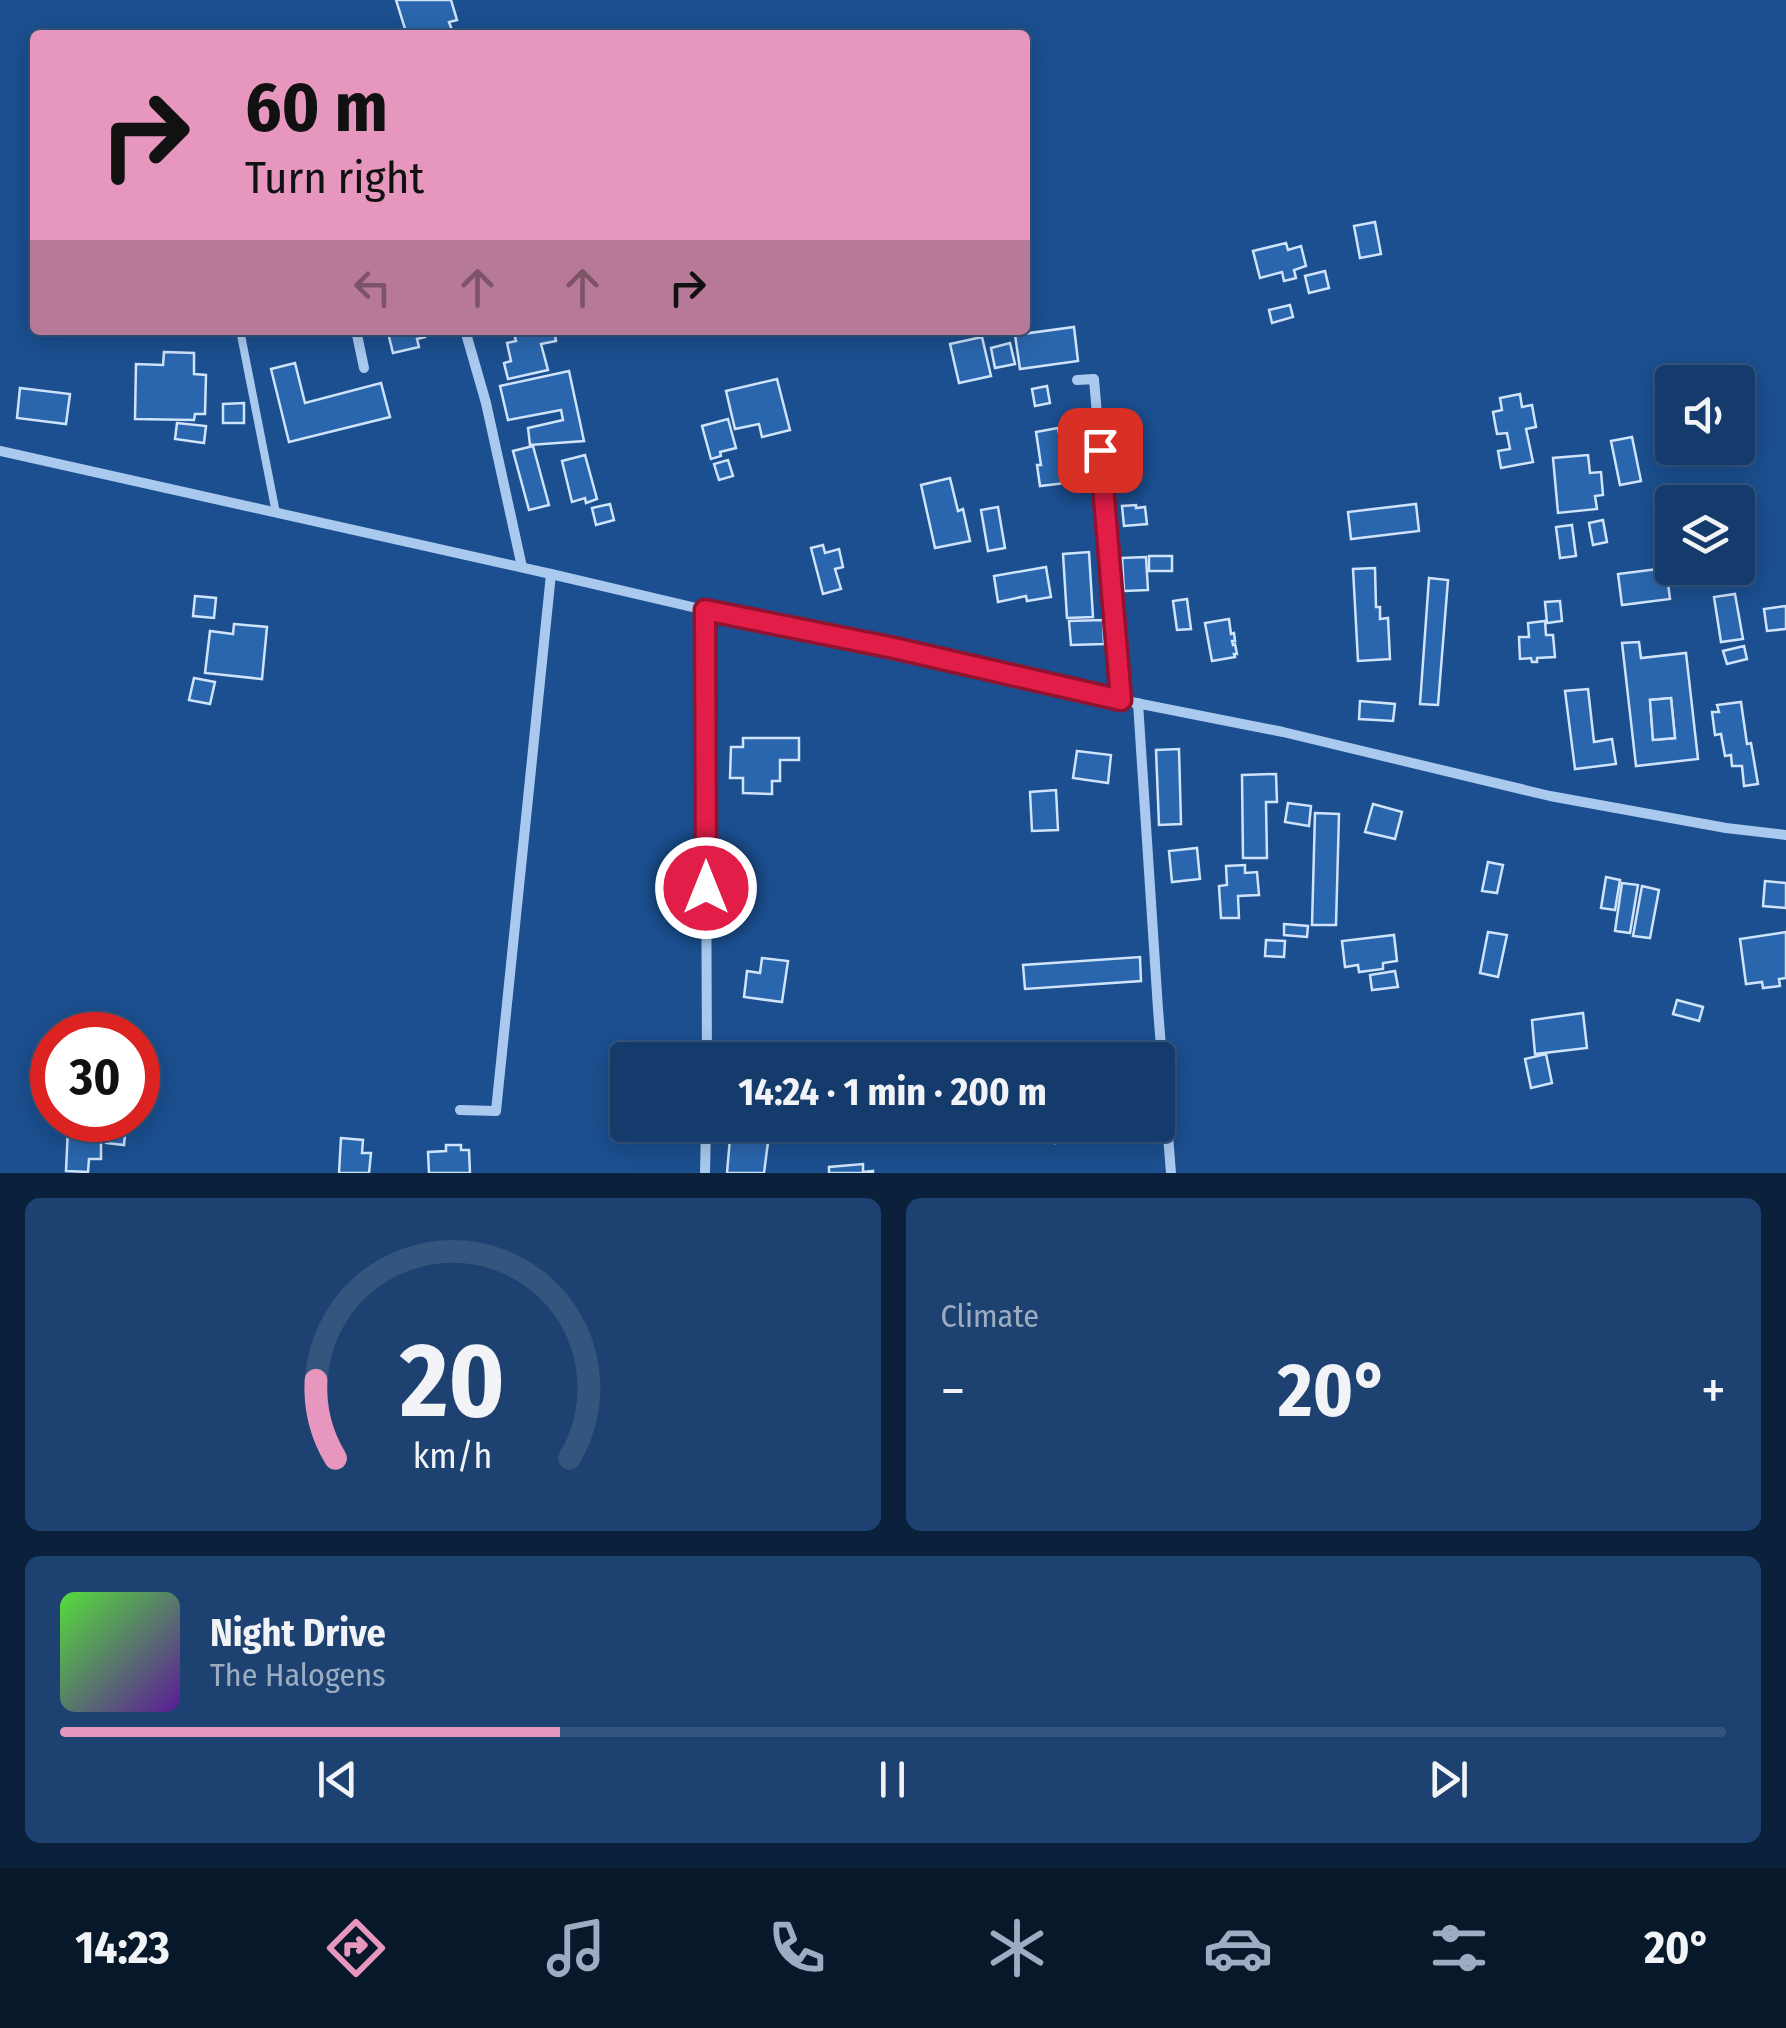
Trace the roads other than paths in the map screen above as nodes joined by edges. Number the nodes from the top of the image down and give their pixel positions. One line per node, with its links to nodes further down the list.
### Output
1 (241, 335): 7 (lane)
2 (357, 335): 4 (street)
3 (467, 335): 8 (street)
4 (364, 368)
5 (1076, 380): 11 (street)
6 (0, 451): 7 (street)
7 (276, 513): 8 (street)
8 (522, 567): 9 (street)
9 (552, 574): 10 (street); 15 (street)
10 (705, 610): 11 (street); 14 (street)
11 (1121, 700): 12 (street)
12 (1138, 703): 13 (street); 18 (street)
13 (1786, 835)
14 (707, 1042)
15 (460, 1110)
16 (706, 1142): 17 (street)
17 (705, 1173)
18 (1171, 1173)

